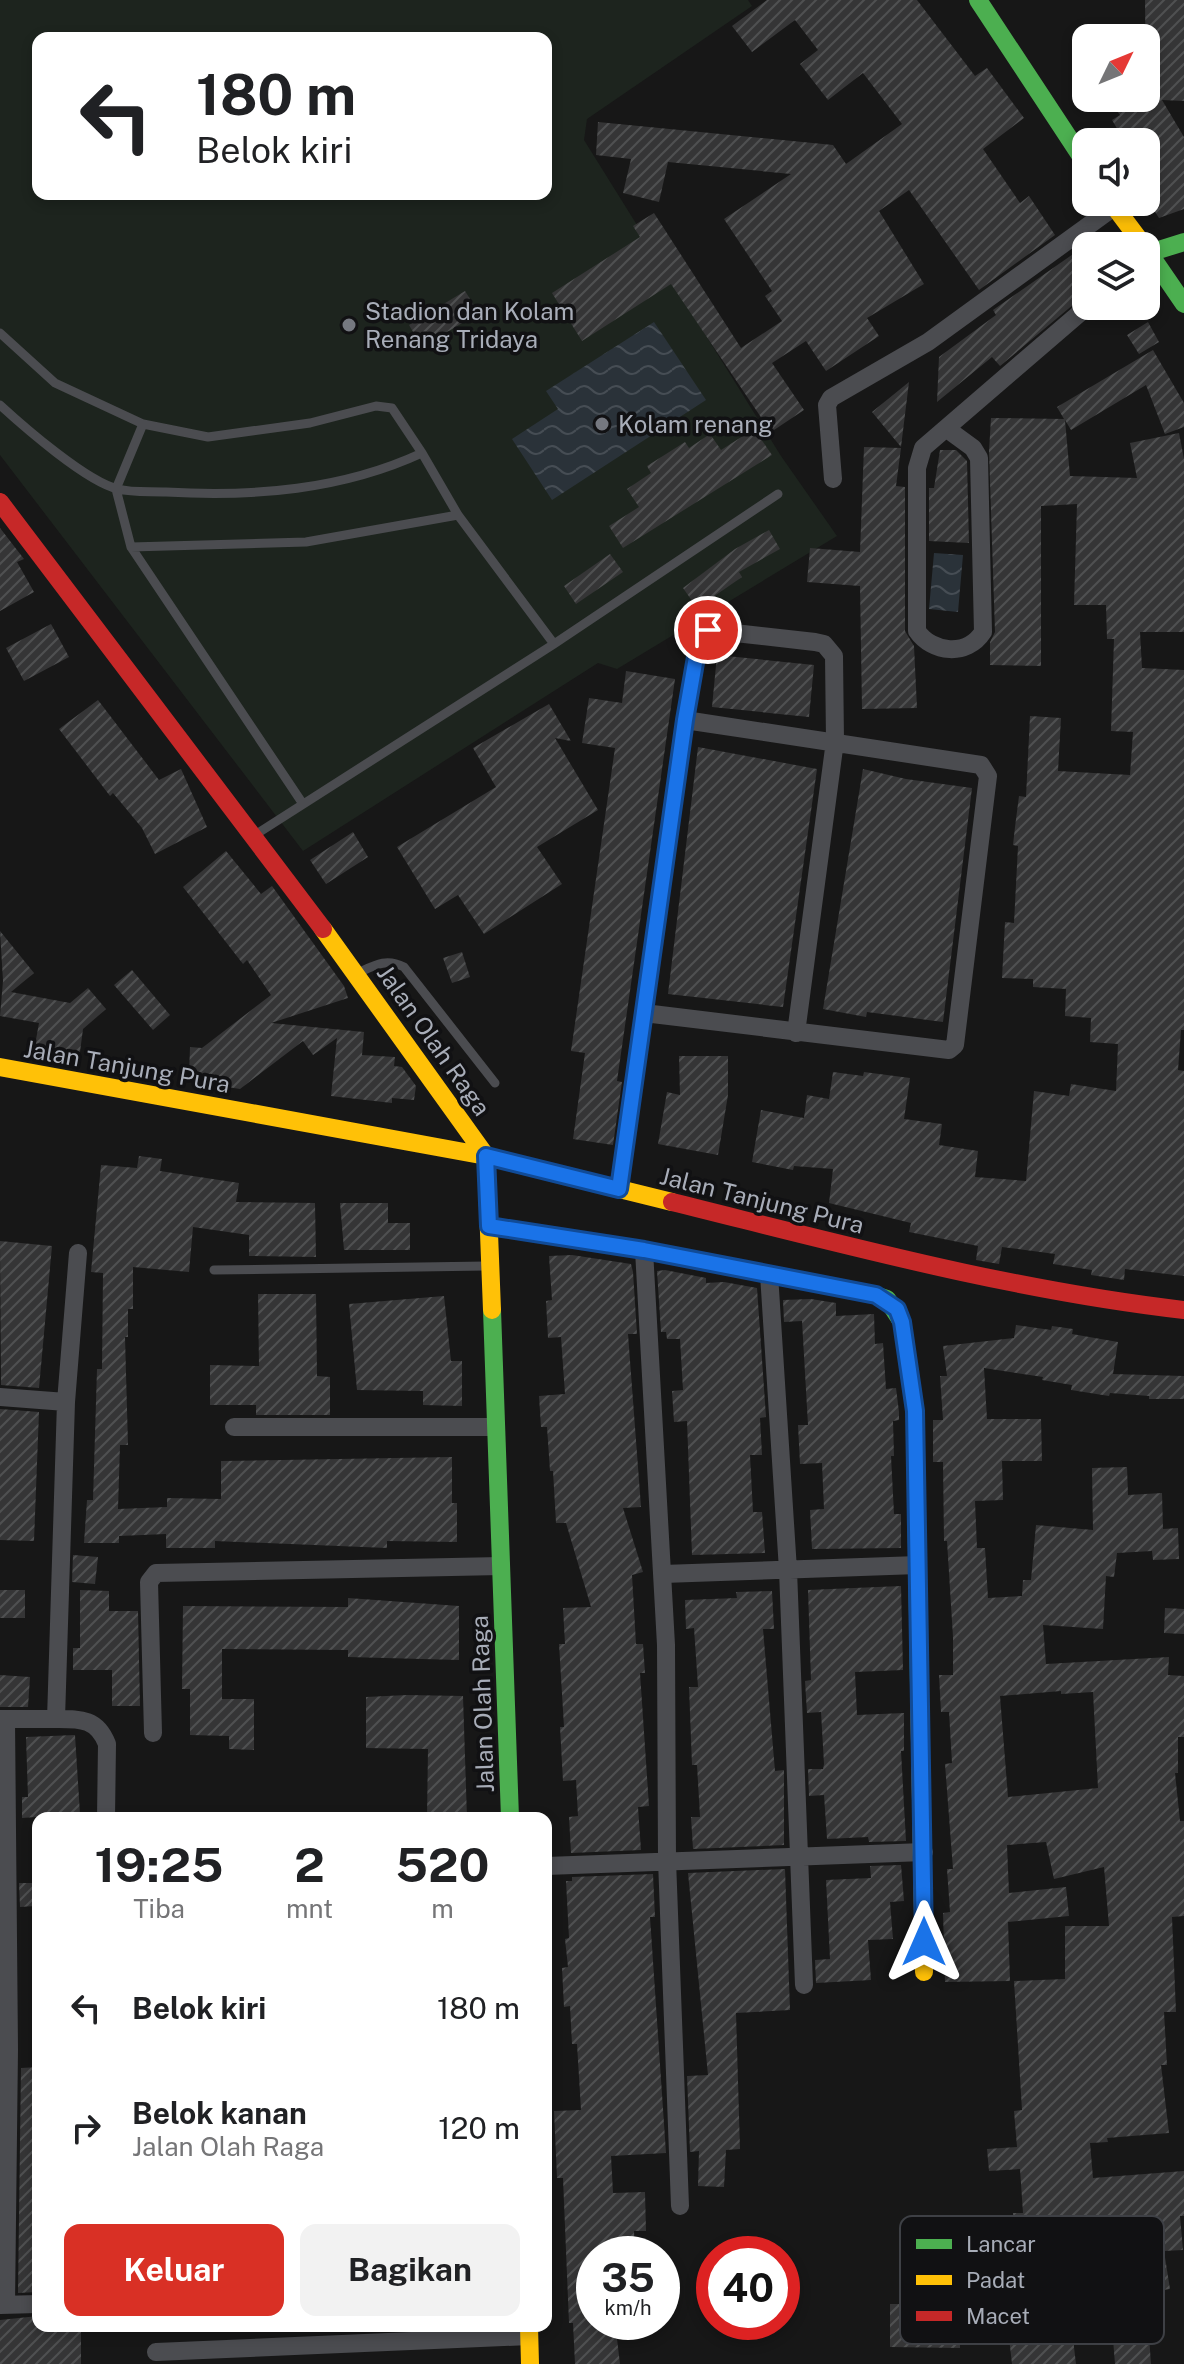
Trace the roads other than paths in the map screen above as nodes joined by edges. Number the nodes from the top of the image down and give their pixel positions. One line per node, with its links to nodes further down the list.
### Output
1 (978, 0): 2 (street)
2 (1072, 143)
3 (1096, 216): 14 (street)
4 (1184, 242): 5 (street)
5 (1160, 248)
6 (1160, 271): 7 (street)
7 (1184, 304)
8 (1072, 320): 12 (street)
9 (0, 333): 11 (lane)
10 (0, 405): 15 (lane)
11 (143, 424): 13 (lane); 15 (lane)
12 (947, 429): 12 (street)
13 (422, 453): 15 (lane); 18 (lane)
14 (833, 479)
15 (116, 489): 19 (lane)
16 (778, 494): 20 (lane)
17 (0, 502): 24 (street, Jalan Olah Raga)
18 (458, 515): 19 (lane); 20 (lane)
19 (131, 547): 23 (lane)
20 (554, 644): 23 (lane)
21 (685, 720): 22 (street); 22 (street); 26 (street)
22 (835, 741): 27 (street); 27 (street)
23 (303, 804): 24 (lane)
24 (255, 835): 25 (street, Jalan Olah Raga)
25 (358, 973): 29 (lane); 30 (street, Jalan Olah Raga)
26 (644, 1013): 27 (street); 31 (street)
27 (796, 1033)
28 (0, 1067): 30 (street, Jalan Tanjung Pura)
29 (495, 1083)
30 (486, 1156): 31 (street, Jalan Tanjung Pura); 32 (street, Jalan Olah Raga)
31 (619, 1189): 38 (street, Jalan Tanjung Pura)
32 (489, 1226): 33 (street); 35 (street, Jalan Olah Raga)
33 (644, 1250): 37 (street); 46 (street)
34 (78, 1253): 40 (street)
35 (490, 1266): 36 (lane); 42 (street, Jalan Olah Raga)
36 (214, 1270)
37 (769, 1274): 43 (street); 45 (street)
38 (1184, 1310)
39 (0, 1397): 40 (street)
40 (66, 1402): 48 (street)
41 (234, 1427): 42 (street)
42 (496, 1427): 44 (street, Jalan Olah Raga)
43 (918, 1565): 45 (street); 52 (street)
44 (501, 1566): 49 (street); 51 (street, Jalan Olah Raga)
45 (788, 1570): 46 (street); 53 (street)
46 (663, 1574): 54 (street)
47 (3, 1719): 48 (street); 58 (street)
48 (56, 1719): 50 (street)
49 (153, 1733)
50 (106, 1812)
51 (510, 1812)
52 (924, 1852): 53 (street); 56 (street)
53 (799, 1857): 54 (street); 57 (street)
54 (667, 1860): 55 (street); 59 (street)
55 (552, 1866)
56 (924, 1972)
57 (804, 1985)
58 (5, 2049): 61 (street)
59 (680, 2206)
60 (32, 2304): 61 (street)
61 (3, 2305)
62 (511, 2332): 64 (street)
63 (529, 2332): 65 (street)
64 (156, 2352)
65 (530, 2364)

